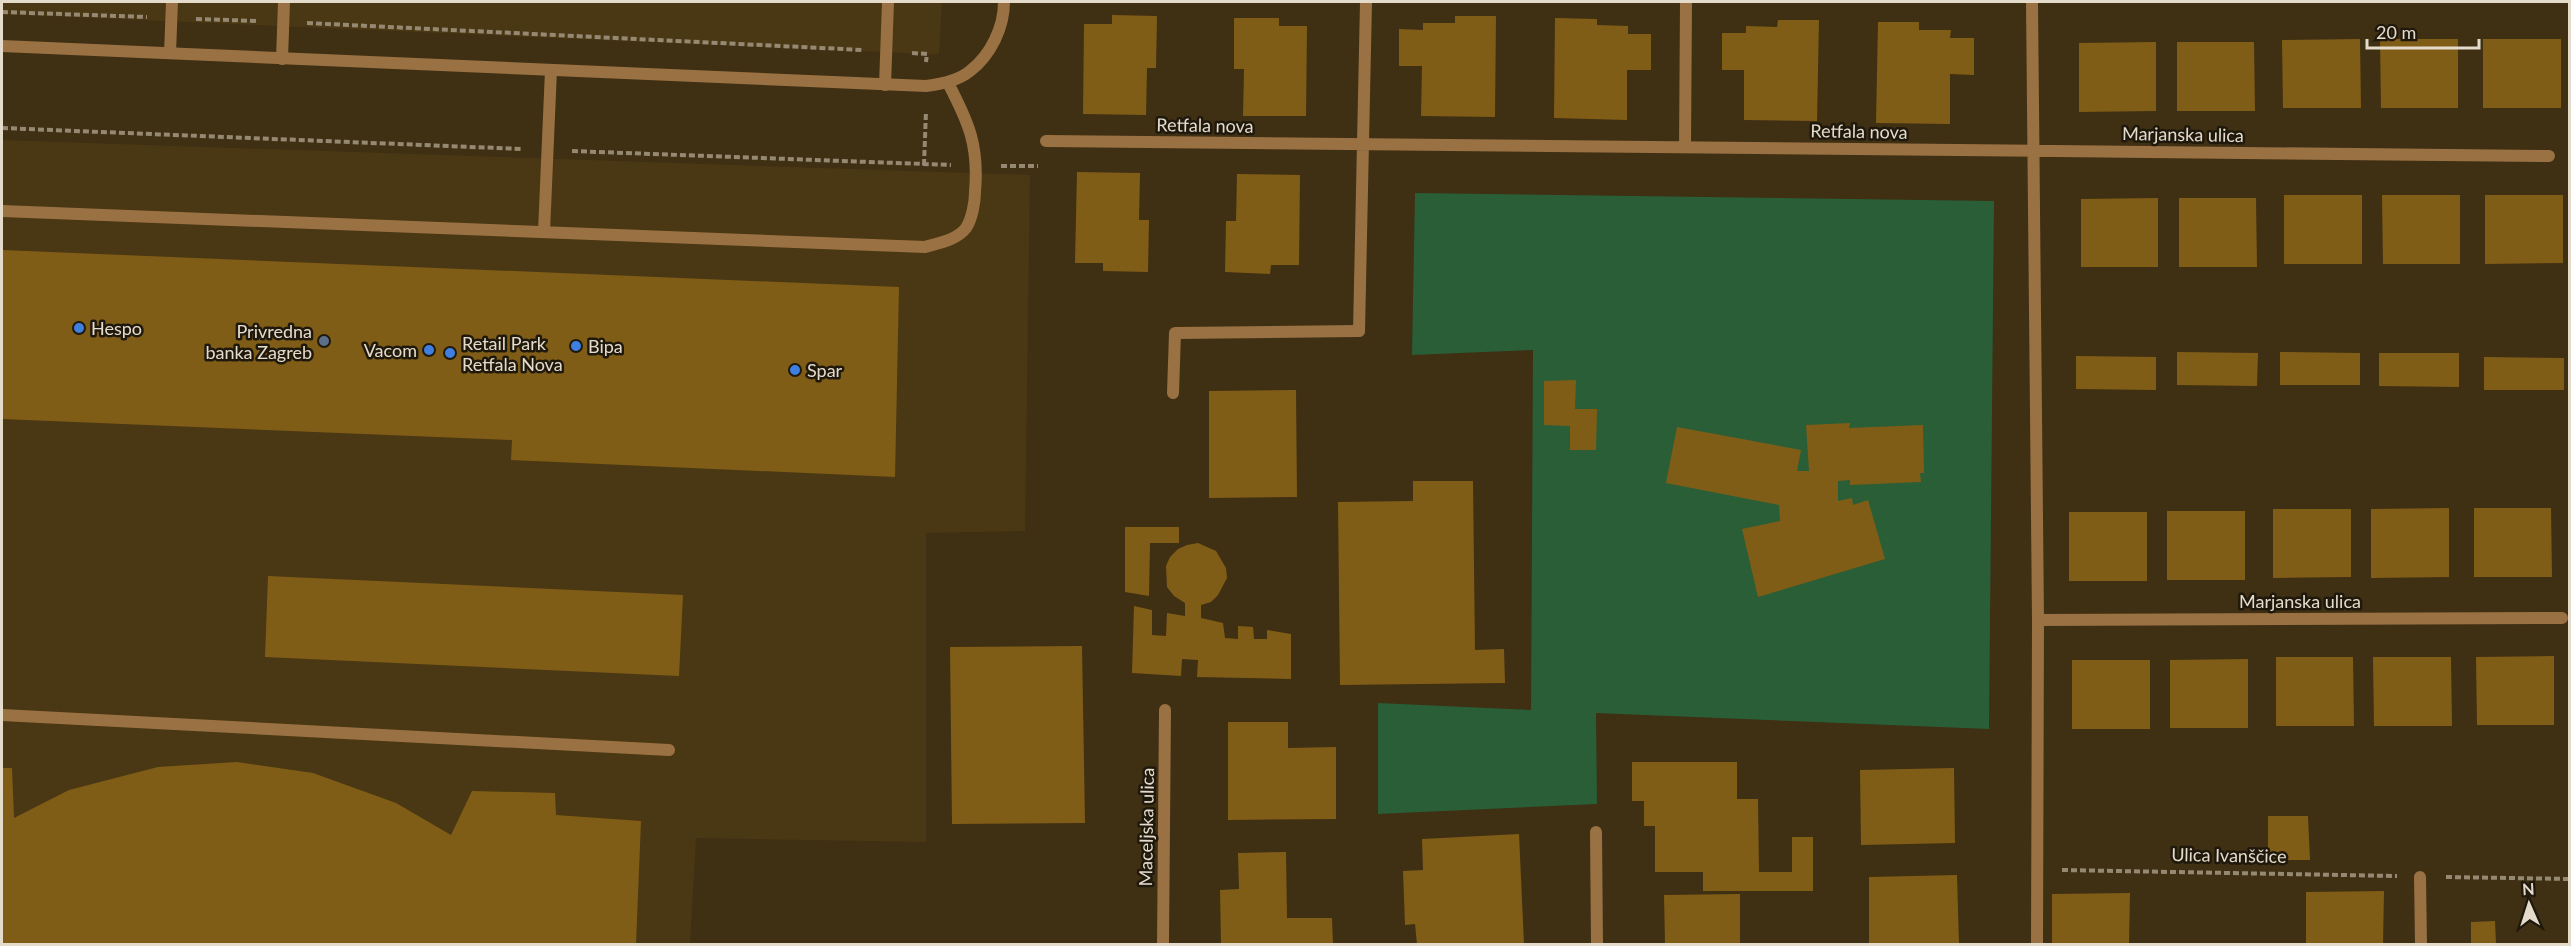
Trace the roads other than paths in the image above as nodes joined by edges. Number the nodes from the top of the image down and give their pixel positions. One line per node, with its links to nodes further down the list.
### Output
1 (172, 2): 9 (street)
2 (284, 2): 10 (street)
3 (888, 2): 13 (street)
4 (1004, 2): 12 (street)
5 (1366, 2): 15 (street)
6 (1686, 2): 16 (street)
7 (2032, 2): 17 (street)
8 (2, 46): 9 (street)
9 (170, 53): 10 (street)
10 (282, 59): 11 (street)
11 (551, 70): 13 (street); 20 (street)
12 (948, 83): 13 (street); 20 (street)
13 (885, 85)
14 (1046, 141): 15 (street, Retfala nova)
15 (1363, 145): 16 (street, Retfala nova); 21 (street)
16 (1685, 147): 17 (street, Retfala nova)
17 (2032, 150): 18 (street, Marjanska ulica); 23 (street)
18 (2549, 156)
19 (2, 211): 20 (street)
20 (544, 232)
21 (1173, 393)
22 (2562, 618): 23 (street, Marjanska ulica)
23 (2038, 620): 31 (street)
24 (1165, 710): 29 (street, Maceljska ulica)
25 (2, 715): 26 (street)
26 (669, 750)
27 (1596, 832): 30 (street)
28 (2420, 877): 32 (street)
29 (1163, 945)
30 (1597, 945)
31 (2037, 945)
32 (2421, 945)

